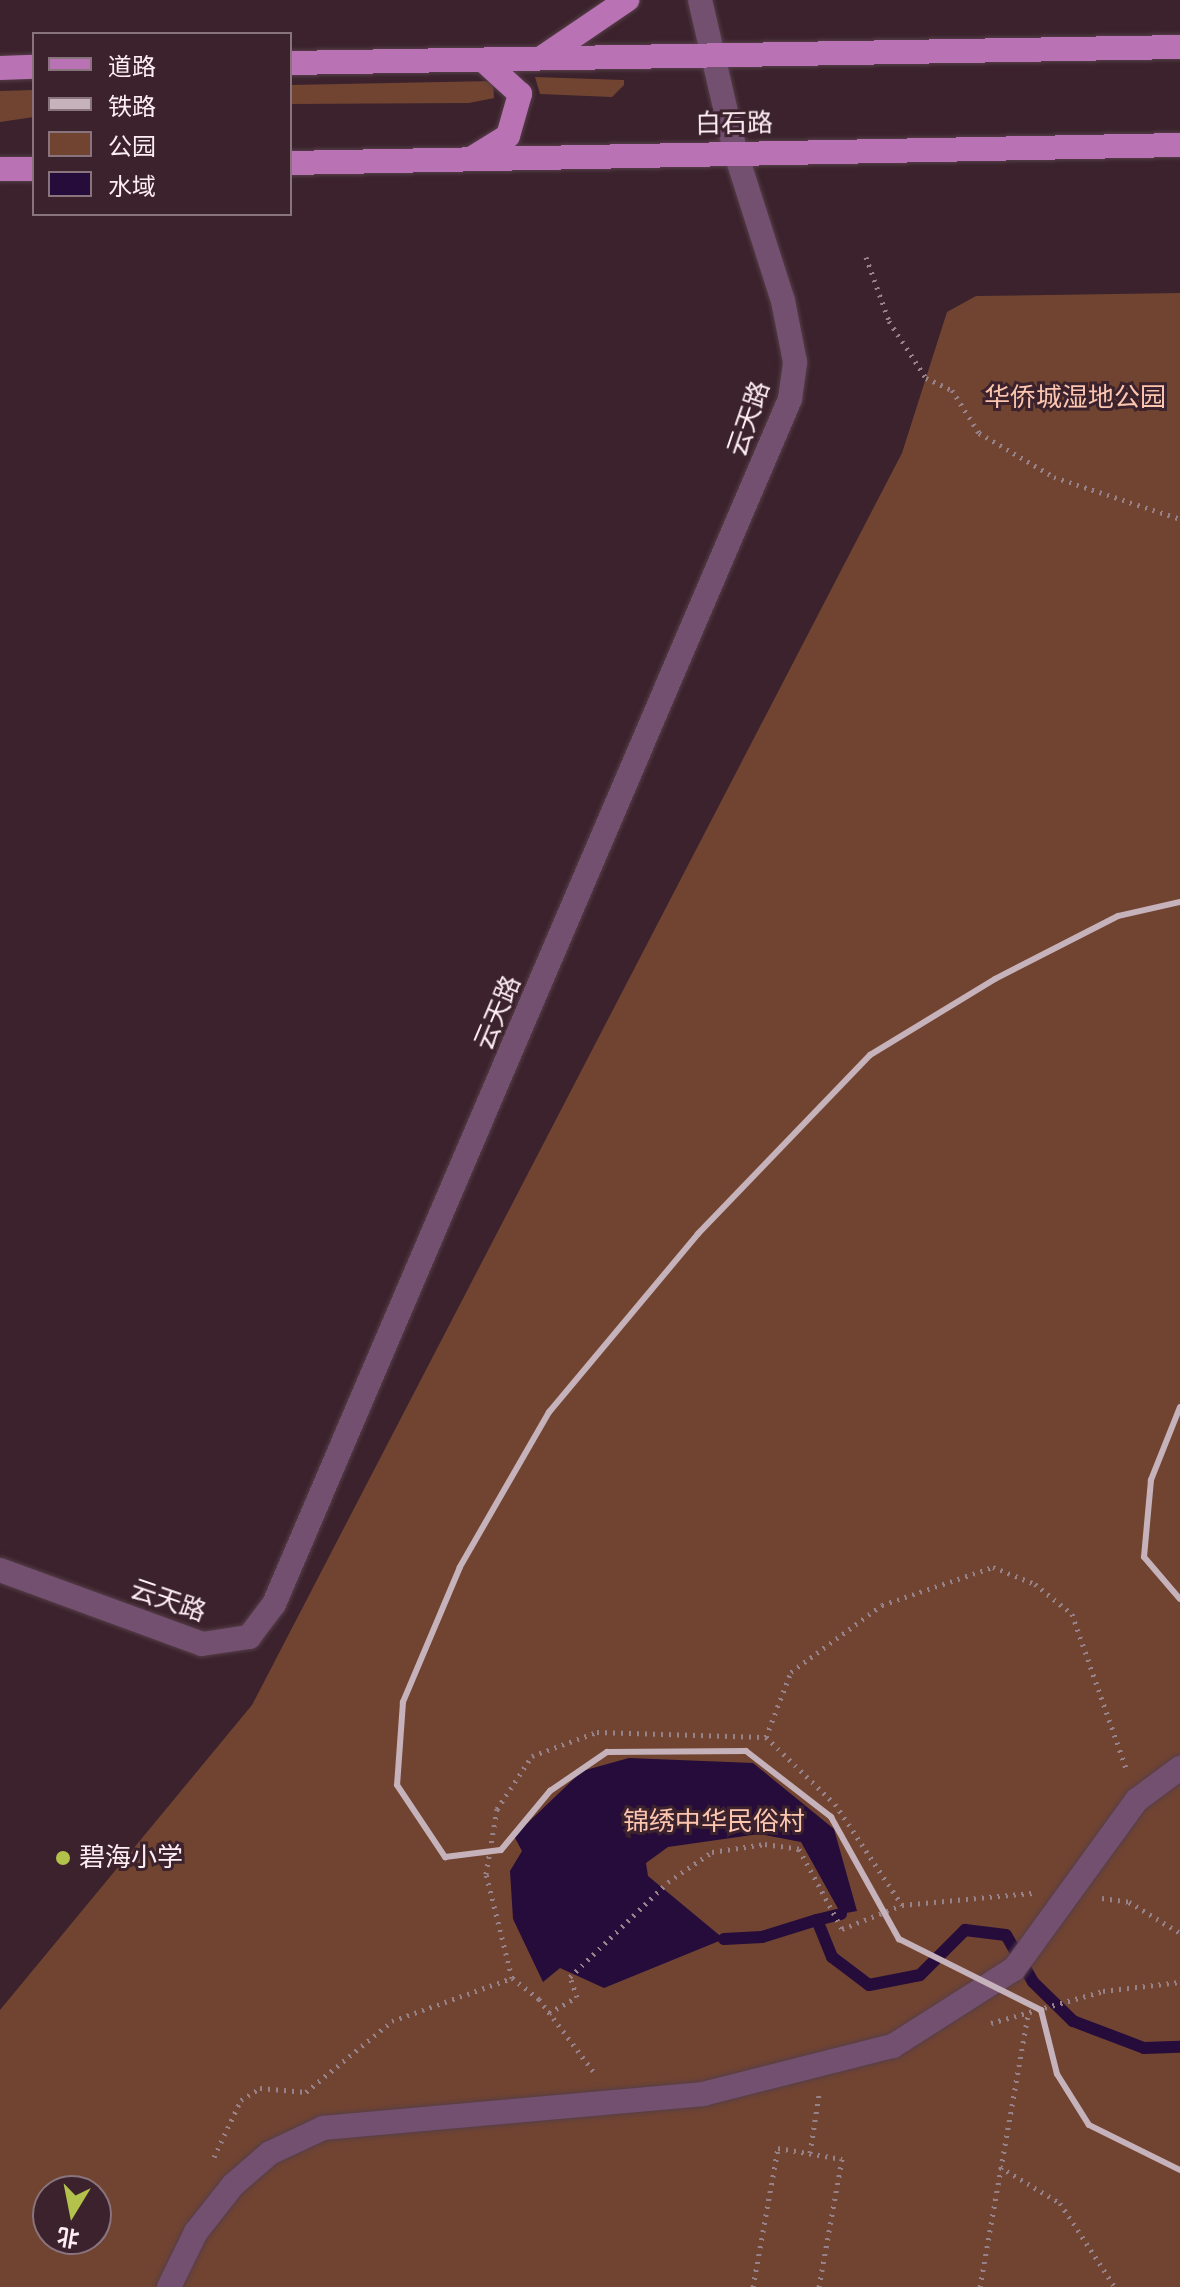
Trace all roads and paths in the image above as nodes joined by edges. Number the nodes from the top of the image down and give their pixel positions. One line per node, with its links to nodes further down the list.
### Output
1 (627, 0): 5 (main road)
2 (700, 0): 4 (street, 云天路)
3 (1180, 47): 4 (main road)
4 (712, 56): 5 (main road); 11 (street, 云天路)
5 (539, 59): 6 (main road)
6 (483, 60): 7 (main road); 12 (main road)
7 (292, 63)
8 (32, 67): 9 (main road)
9 (0, 68)
10 (1180, 145): 11 (main road, 白石路)
11 (735, 151): 12 (main road, 白石路); 18 (street, 云天路)
12 (472, 158): 13 (main road, 白石路)
13 (292, 163)
14 (0, 169): 15 (main road)
15 (32, 169)
16 (866, 257): 17 (path)
17 (1180, 519)
18 (0, 1570)
19 (766, 1737): 21 (path); 23 (path); 25 (path)
20 (1180, 1768): 21 (street)
21 (1137, 1800): 22 (street)
22 (1070, 1894): 23 (path); 24 (path); 30 (street)
23 (902, 1905): 28 (path)
24 (1180, 1933)
25 (512, 1978): 28 (path); 33 (path)
26 (1180, 1982): 27 (path)
27 (1047, 2008)
28 (549, 2013): 31 (path)
29 (1028, 2014): 34 (path)
30 (824, 2064): 31 (street); 32 (path)
31 (619, 2105): 35 (street)
32 (810, 2153): 36 (path); 37 (path)
33 (212, 2167)
34 (1000, 2167): 38 (path); 39 (path)
35 (169, 2287)
36 (753, 2287)
37 (819, 2287)
38 (980, 2287)
39 (1115, 2287)

